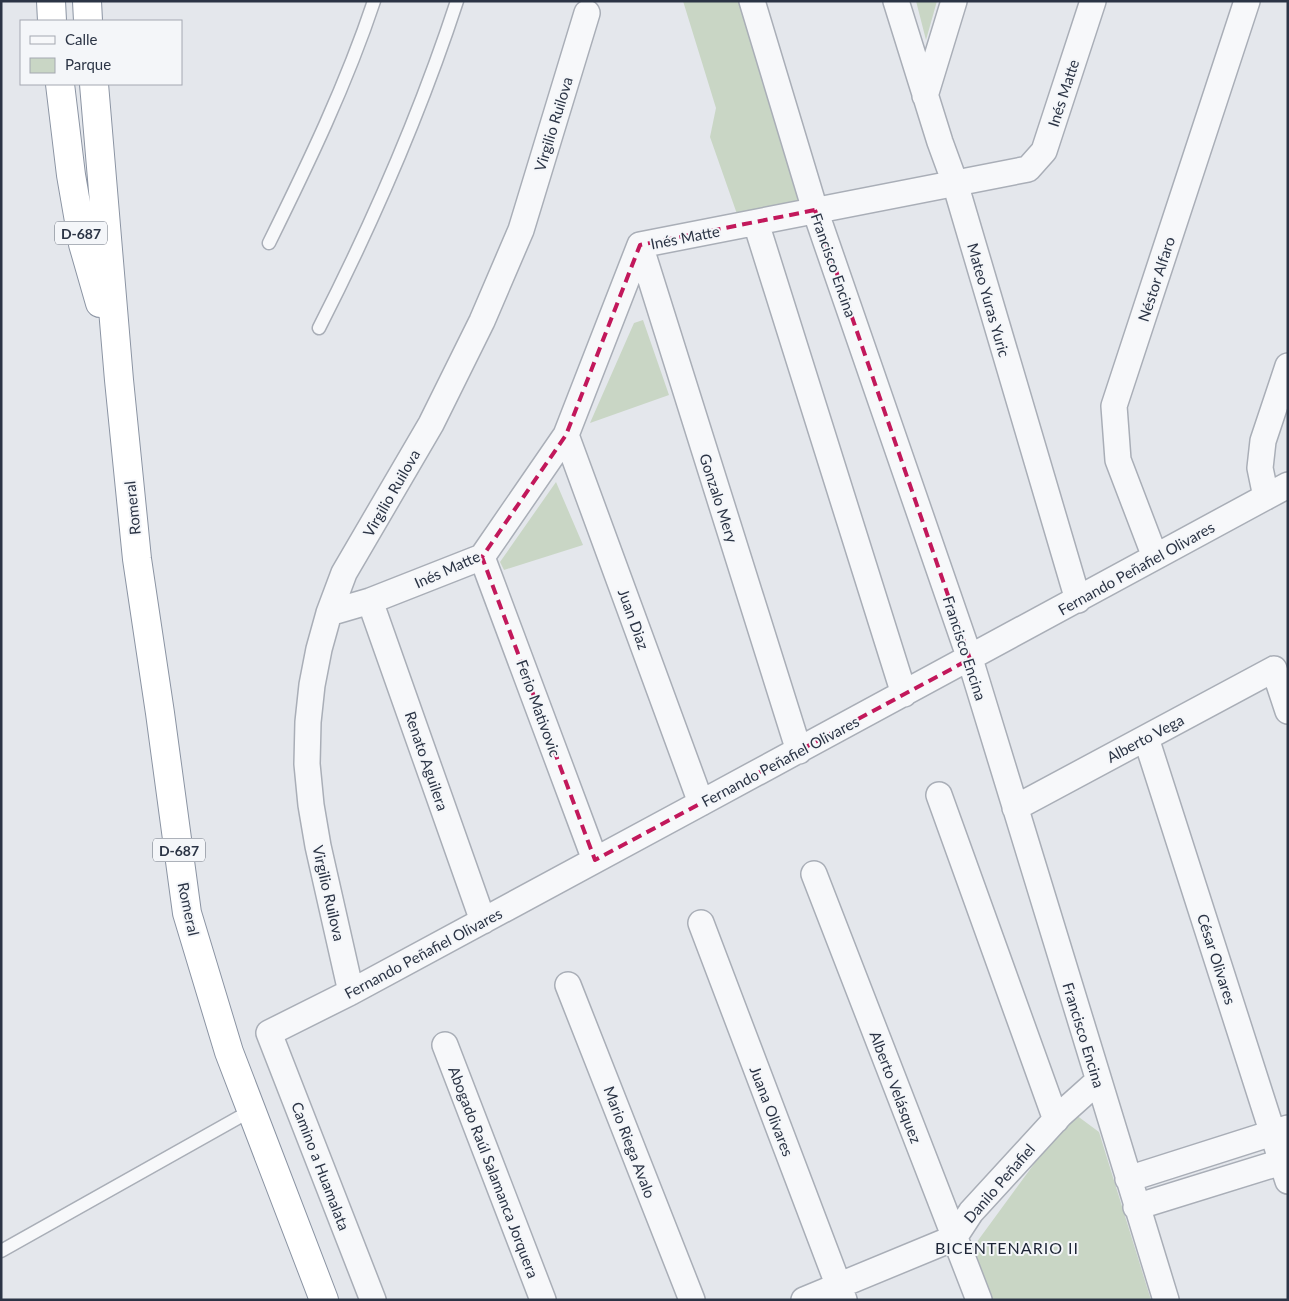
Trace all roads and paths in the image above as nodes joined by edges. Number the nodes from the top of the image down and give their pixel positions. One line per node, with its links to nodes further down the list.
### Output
1 (50, 1): 11 (highway)
2 (87, 1): 12 (highway)
3 (374, 1): 19 (lane)
4 (457, 1): 21 (lane)
5 (752, 1): 17 (street, Francisco Encina)
6 (896, 1): 15 (street, Mateo Yuras Yuric)
7 (954, 1): 15 (street)
8 (1093, 1): 16 (street, Inés Matte)
9 (1247, 1): 28 (street, Néstor Alfaro)
10 (587, 13): 31 (street, Virgilio Ruilova)
11 (52, 20)
12 (88, 20)
13 (60, 85): 23 (highway, Romeral / D-687)
14 (94, 85): 23 (highway, Romeral / D-687)
15 (925, 96): 16 (street, Mateo Yuras Yuric)
16 (955, 183): 17 (street, Inés Matte); 29 (street, Mateo Yuras Yuric)
17 (815, 210): 18 (street, Inés Matte); 32 (street, Francisco Encina)
18 (756, 223): 20 (street, Inés Matte); 33 (street)
19 (269, 243)
20 (640, 246): 24 (street, Inés Matte); 36 (street, Gonzalo Mery)
21 (319, 328)
22 (1288, 366): 26 (street)
23 (119, 380): 49 (highway, Romeral / D-687)
24 (566, 435): 27 (street, Inés Matte); 38 (street, Juan Diaz)
25 (1288, 485): 26 (street, Fernando Peñafiel Olivares)
26 (1266, 497): 28 (street, Fernando Peñafiel Olivares)
27 (482, 556): 30 (street, Inés Matte); 40 (street, Ferio Mativovic)
28 (1155, 557): 29 (street, Fernando Peñafiel Olivares)
29 (1078, 600): 32 (street, Fernando Peñafiel Olivares)
30 (370, 601): 31 (street, Inés Matte); 42 (street, Renato Aguilera)
31 (329, 614): 45 (street, Virgilio Ruilova)
32 (970, 659): 33 (street, Fernando Peñafiel Olivares); 39 (street, Francisco Encina)
33 (904, 694): 36 (street, Fernando Peñafiel Olivares)
34 (1288, 711): 35 (street, Alberto Vega)
35 (1146, 738): 39 (street, Alberto Vega); 51 (street, César Olivares)
36 (799, 751): 38 (street, Fernando Peñafiel Olivares)
37 (939, 795): 50 (street)
38 (701, 804): 40 (street, Fernando Peñafiel Olivares)
39 (1015, 808): 48 (street, Francisco Encina)
40 (595, 860): 42 (street, Fernando Peñafiel Olivares)
41 (814, 874): 55 (street, Alberto Velásquez)
42 (483, 921): 45 (street, Fernando Peñafiel Olivares)
43 (701, 922): 57 (street, Juana Olivares)
44 (568, 985): 61 (street, Mario Riega Avalo)
45 (352, 992): 46 (street, Fernando Peñafiel Olivares)
46 (270, 1033): 59 (street, Camino a Huamalata)
47 (445, 1045): 60 (street, Abogado Raúl Salamanca Jorquera)
48 (1098, 1081): 50 (street, Danilo Peñafiel); 53 (street, Francisco Encina)
49 (252, 1110): 56 (lane); 58 (highway, Romeral / D-687)
50 (1056, 1120): 55 (street, Danilo Peñafiel)
51 (1280, 1130): 52 (street, César Olivares); 53 (street)
52 (1286, 1167): 54 (street)
53 (1128, 1179): 54 (street, Francisco Encina)
54 (1136, 1207): 64 (street, Francisco Encina)
55 (954, 1238): 57 (street, Danilo Peñafiel); 63 (street, Alberto Velásquez)
56 (1, 1251)
57 (841, 1293): 62 (street, Danilo Peñafiel)
58 (324, 1300)
59 (373, 1300)
60 (543, 1300)
61 (692, 1300)
62 (804, 1300)
63 (978, 1300)
64 (1166, 1300)

